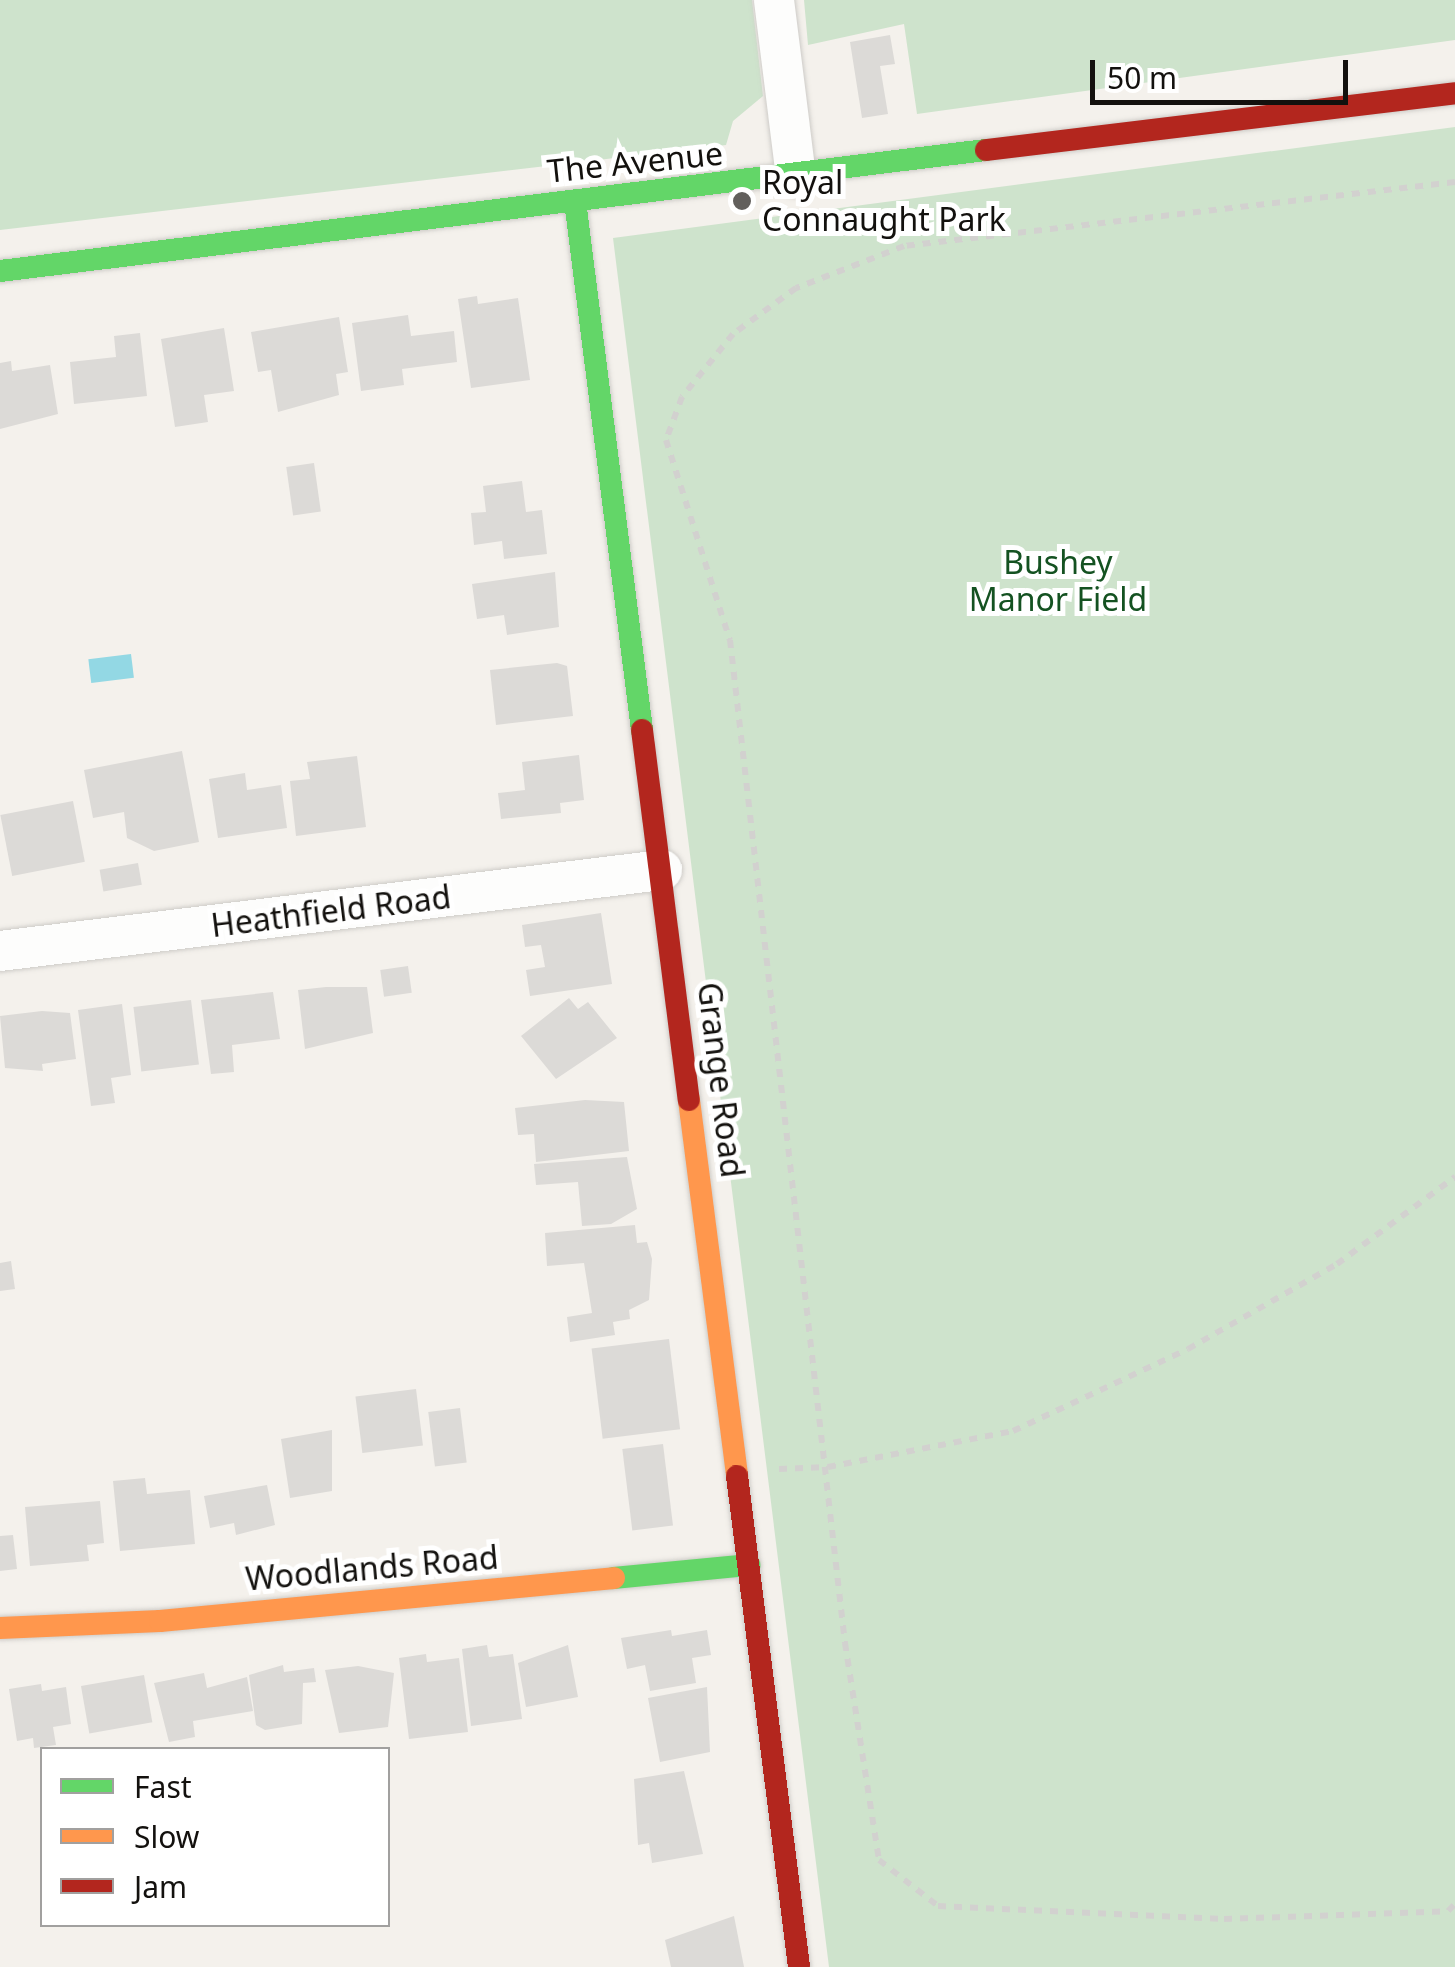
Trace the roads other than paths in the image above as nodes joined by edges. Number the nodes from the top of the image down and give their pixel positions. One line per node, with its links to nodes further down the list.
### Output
1 (774, 0): 3 (street)
2 (1455, 92): 3 (street, The Avenue)
3 (796, 177): 4 (street, The Avenue)
4 (574, 201): 5 (street, The Avenue); 6 (street, Grange Road)
5 (0, 271)
6 (662, 870): 7 (street, Heathfield Road); 8 (street, Grange Road)
7 (0, 951)
8 (750, 1564): 9 (street, Woodlands Road); 10 (street, Grange Road)
9 (0, 1628)
10 (798, 1967)

